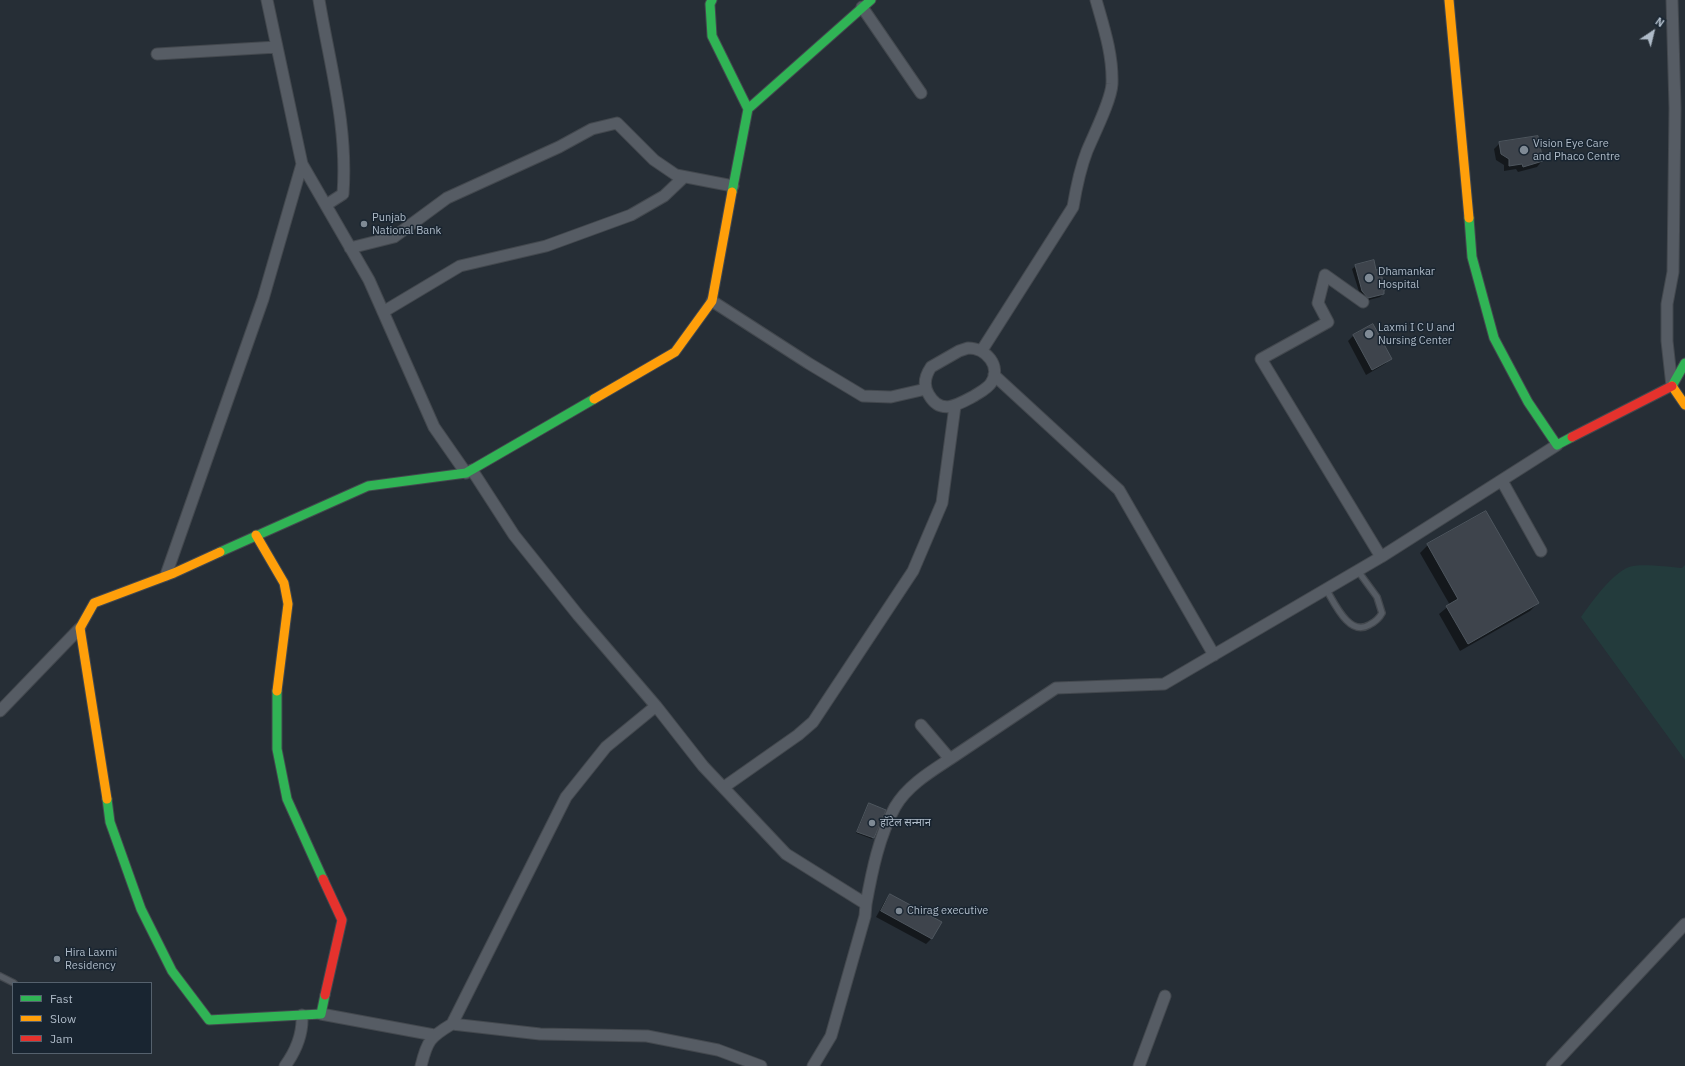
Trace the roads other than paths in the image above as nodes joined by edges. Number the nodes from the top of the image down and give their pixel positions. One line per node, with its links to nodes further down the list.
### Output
1 (267, 0): 8 (street)
2 (319, 0): 15 (street)
3 (712, 0): 11 (street)
4 (1096, 0): 20 (street)
5 (1449, 0): 27 (street)
6 (1672, 0): 23 (street)
7 (867, 4): 10 (street); 11 (street)
8 (277, 47): 9 (street); 12 (street)
9 (157, 54)
10 (921, 93)
11 (748, 108): 14 (street)
12 (302, 164): 15 (street); 34 (street)
13 (684, 177): 14 (street); 16 (street); 19 (street)
14 (733, 186): 17 (street)
15 (326, 205): 16 (street)
16 (350, 248): 19 (street)
17 (712, 301): 24 (street); 28 (street)
18 (1363, 302): 32 (street)
19 (383, 312): 28 (street)
20 (982, 350): 22 (street); 24 (street)
21 (1685, 363): 23 (street)
22 (994, 375): 26 (street); 37 (street)
23 (1672, 386): 25 (street); 27 (street)
24 (926, 389): 26 (street)
25 (1685, 405)
26 (955, 406): 42 (street)
27 (1557, 445): 29 (street)
28 (469, 471): 30 (street); 38 (street)
29 (1502, 481): 31 (street); 32 (street)
30 (256, 535): 34 (street); 48 (street)
31 (1541, 551)
32 (1381, 557): 33 (street)
33 (1358, 571): 35 (street); 35 (lane)
34 (166, 576): 36 (street)
35 (1326, 589): 37 (street)
36 (80, 628): 39 (street); 49 (street)
37 (1214, 655): 41 (street)
38 (656, 706): 42 (street); 50 (street)
39 (0, 711)
40 (921, 725): 41 (street)
41 (950, 759): 43 (street)
42 (724, 787): 43 (street)
43 (866, 904): 55 (street)
44 (1685, 924): 57 (street)
45 (0, 976): 46 (lane)
46 (12, 982)
47 (1165, 996): 56 (street)
48 (321, 1014): 49 (street); 51 (street)
49 (302, 1015): 52 (street)
50 (452, 1024): 51 (street); 54 (street)
51 (434, 1035): 53 (street)
52 (285, 1066)
53 (421, 1066)
54 (761, 1066)
55 (813, 1066)
56 (1139, 1066)
57 (1552, 1066)

